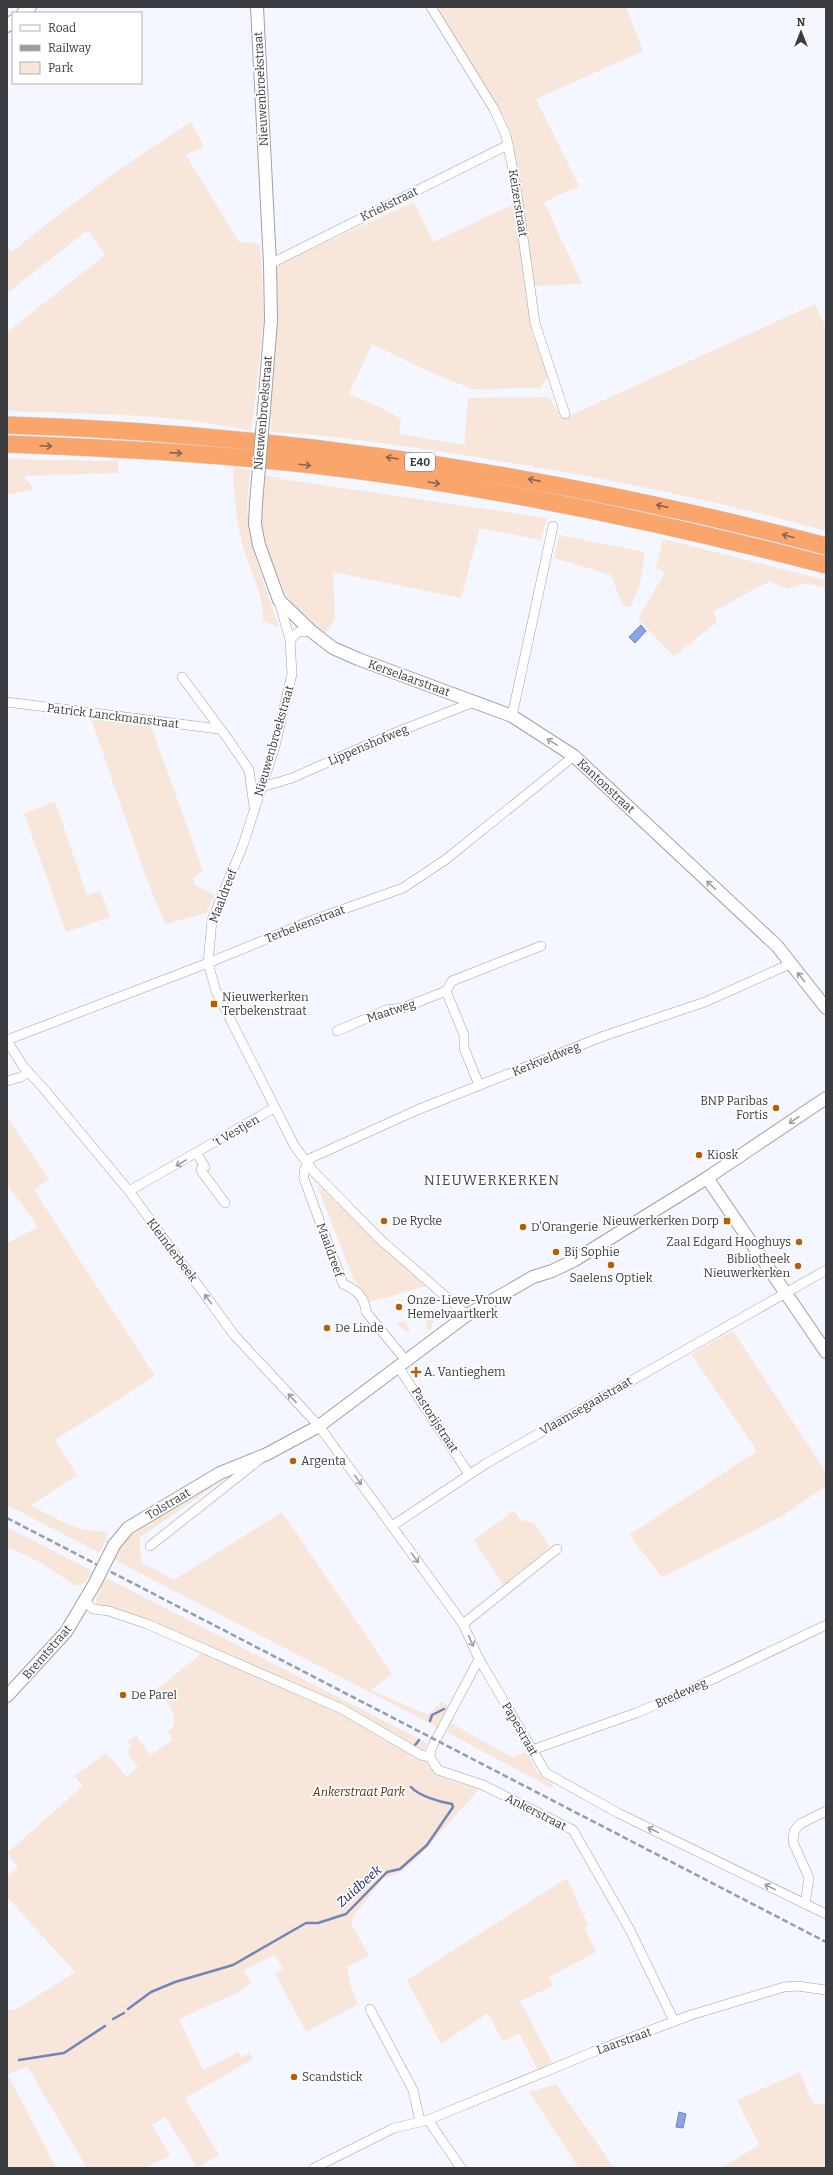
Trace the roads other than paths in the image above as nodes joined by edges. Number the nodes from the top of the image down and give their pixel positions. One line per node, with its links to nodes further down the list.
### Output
1 (257, 7): 4 (street, Nieuwenbroekstraat)
2 (431, 7): 3 (street, Keizerstraat)
3 (508, 145): 4 (street, Kriekstraat); 5 (street, Keizerstraat)
4 (270, 264): 11 (street, Nieuwenbroekstraat, bridge)
5 (565, 414)
6 (7, 425): 9 (highway, E40, one-way to 6)
7 (7, 444): 10 (highway, E40, one-way to 10)
8 (553, 526): 17 (street)
9 (826, 546)
10 (826, 565)
11 (279, 600): 12 (street, Kerselaarstraat); 13 (street, Nieuwenbroekstraat)
12 (311, 631): 13 (street); 16 (street, Kerselaarstraat)
13 (290, 640): 20 (street, Nieuwenbroekstraat)
14 (182, 677): 18 (street, Maaldreef)
15 (7, 702): 18 (street, Patrick Lanckmanstraat)
16 (474, 702): 17 (street, Kerselaarstraat); 20 (street, Lippenshofweg)
17 (512, 716): 19 (street, Kantonstraat, one-way to 17)
18 (219, 729): 21 (street, Maaldreef)
19 (574, 756): 23 (street, Terbekenstraat); 24 (street, Kantonstraat, one-way to 19)
20 (262, 787): 21 (street, Nieuwenbroekstraat)
21 (255, 808): 23 (street, Maaldreef)
22 (541, 946): 25 (street, Maatweg)
23 (208, 963): 28 (street, Terbekenstraat); 33 (street, Maaldreef)
24 (790, 964): 26 (street, Kantonstraat, one-way to 24); 31 (street, Kerkveldweg)
25 (446, 991): 27 (street, Maatweg); 31 (street)
26 (826, 1008)
27 (337, 1031)
28 (7, 1040): 29 (street, Kleinderbeek)
29 (28, 1072): 30 (street); 37 (street, Kleinderbeek)
30 (7, 1081)
31 (479, 1085): 35 (street, Kerkveldweg)
32 (826, 1098): 36 (street, Tolstraat, one-way to 36)
33 (274, 1108): 34 (street, 't Vestjen); 35 (street, Maaldreef)
34 (197, 1154): 37 (street, 't Vestjen, one-way to 37); 38 (street)
35 (307, 1163): 41 (street, Maaldreef); 43 (street, Maaldreef)
36 (707, 1178): 40 (street); 41 (street, Tolstraat)
37 (129, 1191): 44 (street, Kleinderbeek, one-way to 37)
38 (225, 1203)
39 (826, 1270): 40 (street, Vlaamsegaaistraat)
40 (786, 1294): 42 (street); 46 (street, Vlaamsegaaistraat)
41 (467, 1315): 43 (street, Tolstraat)
42 (826, 1352)
43 (403, 1365): 44 (street, Tolstraat); 46 (street, Pastorijstraat)
44 (319, 1426): 45 (street, Tolstraat); 47 (street, Papestraat, one-way to 47)
45 (267, 1454): 48 (street, Tolstraat); 50 (street, Tolstraat, bridge)
46 (469, 1474): 47 (street, Vlaamsegaaistraat)
47 (392, 1526): 52 (street, Papestraat, one-way to 52)
48 (150, 1546)
49 (557, 1549): 52 (street)
50 (95, 1583): 51 (street, Bremtstraat)
51 (85, 1601): 55 (street, Bremtstraat); 57 (street)
52 (463, 1624): 54 (street, Papestraat, one-way to 54)
53 (826, 1625): 56 (street, Bredeweg)
54 (479, 1659): 56 (street, Papestraat); 57 (street)
55 (7, 1696)
56 (532, 1750): 59 (street, Papestraat, one-way to 56)
57 (430, 1757): 63 (street, Ankerstraat)
58 (826, 1811): 59 (street)
59 (805, 1904): 60 (street, Papestraat)
60 (826, 1914)
61 (826, 1990): 63 (street, Laarstraat)
62 (370, 2009): 64 (street)
63 (674, 2021): 64 (street, Laarstraat)
64 (424, 2121): 65 (street, Laarstraat); 66 (street)
65 (314, 2168)
66 (461, 2168)

